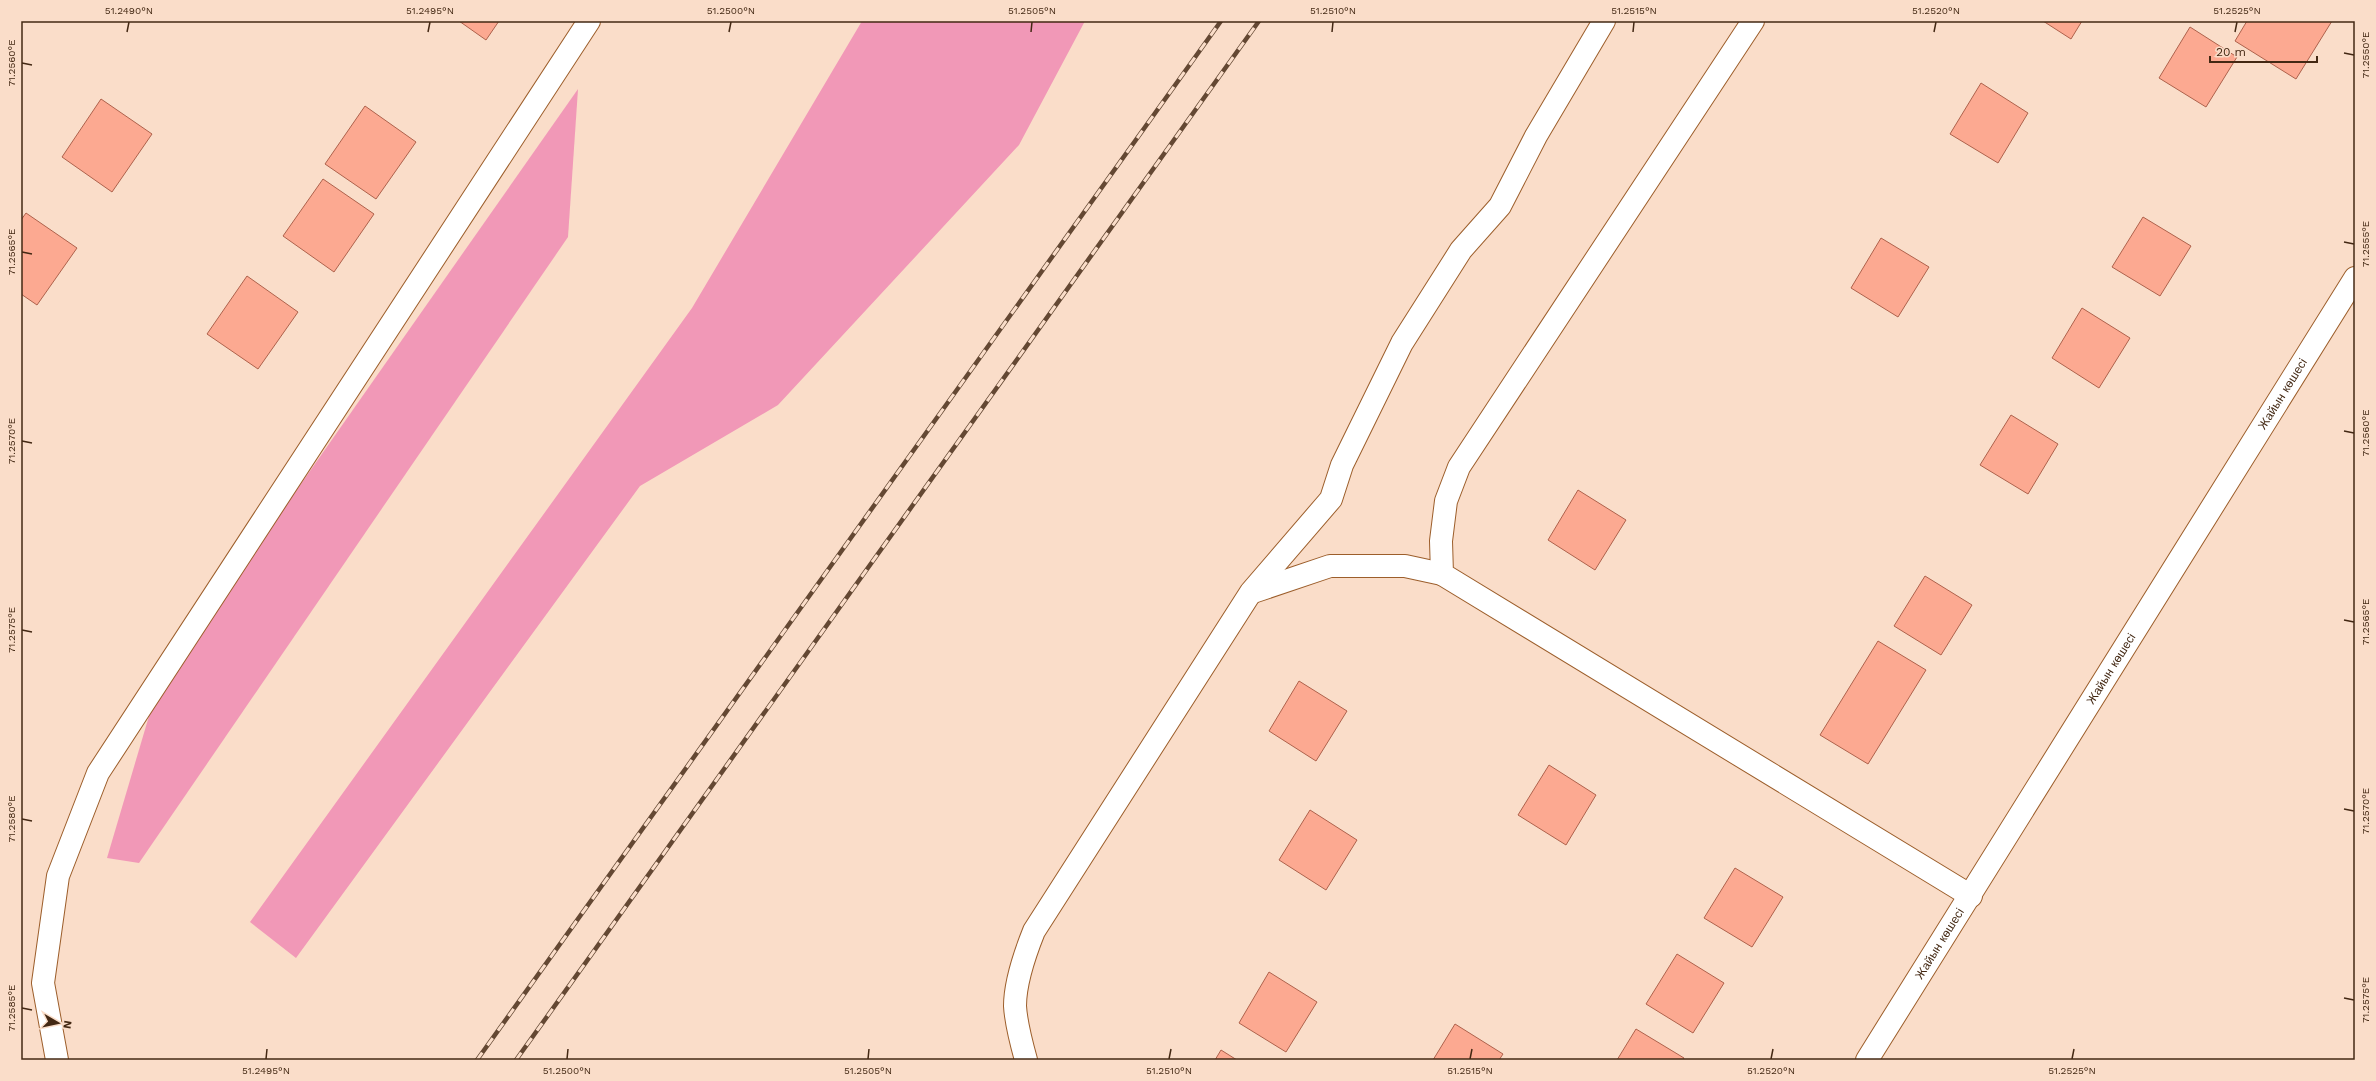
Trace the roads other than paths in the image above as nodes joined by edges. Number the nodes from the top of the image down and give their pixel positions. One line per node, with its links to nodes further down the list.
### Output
1 (589, 21): 8 (street)
2 (1604, 21): 6 (street)
3 (1753, 21): 5 (street)
4 (2355, 278): 7 (street, Жайын көшесі)
5 (1442, 574): 6 (street); 7 (street)
6 (1251, 592): 9 (street)
7 (1971, 896): 10 (street, Жайын көшесі)
8 (57, 1060)
9 (1026, 1060)
10 (1867, 1060)

